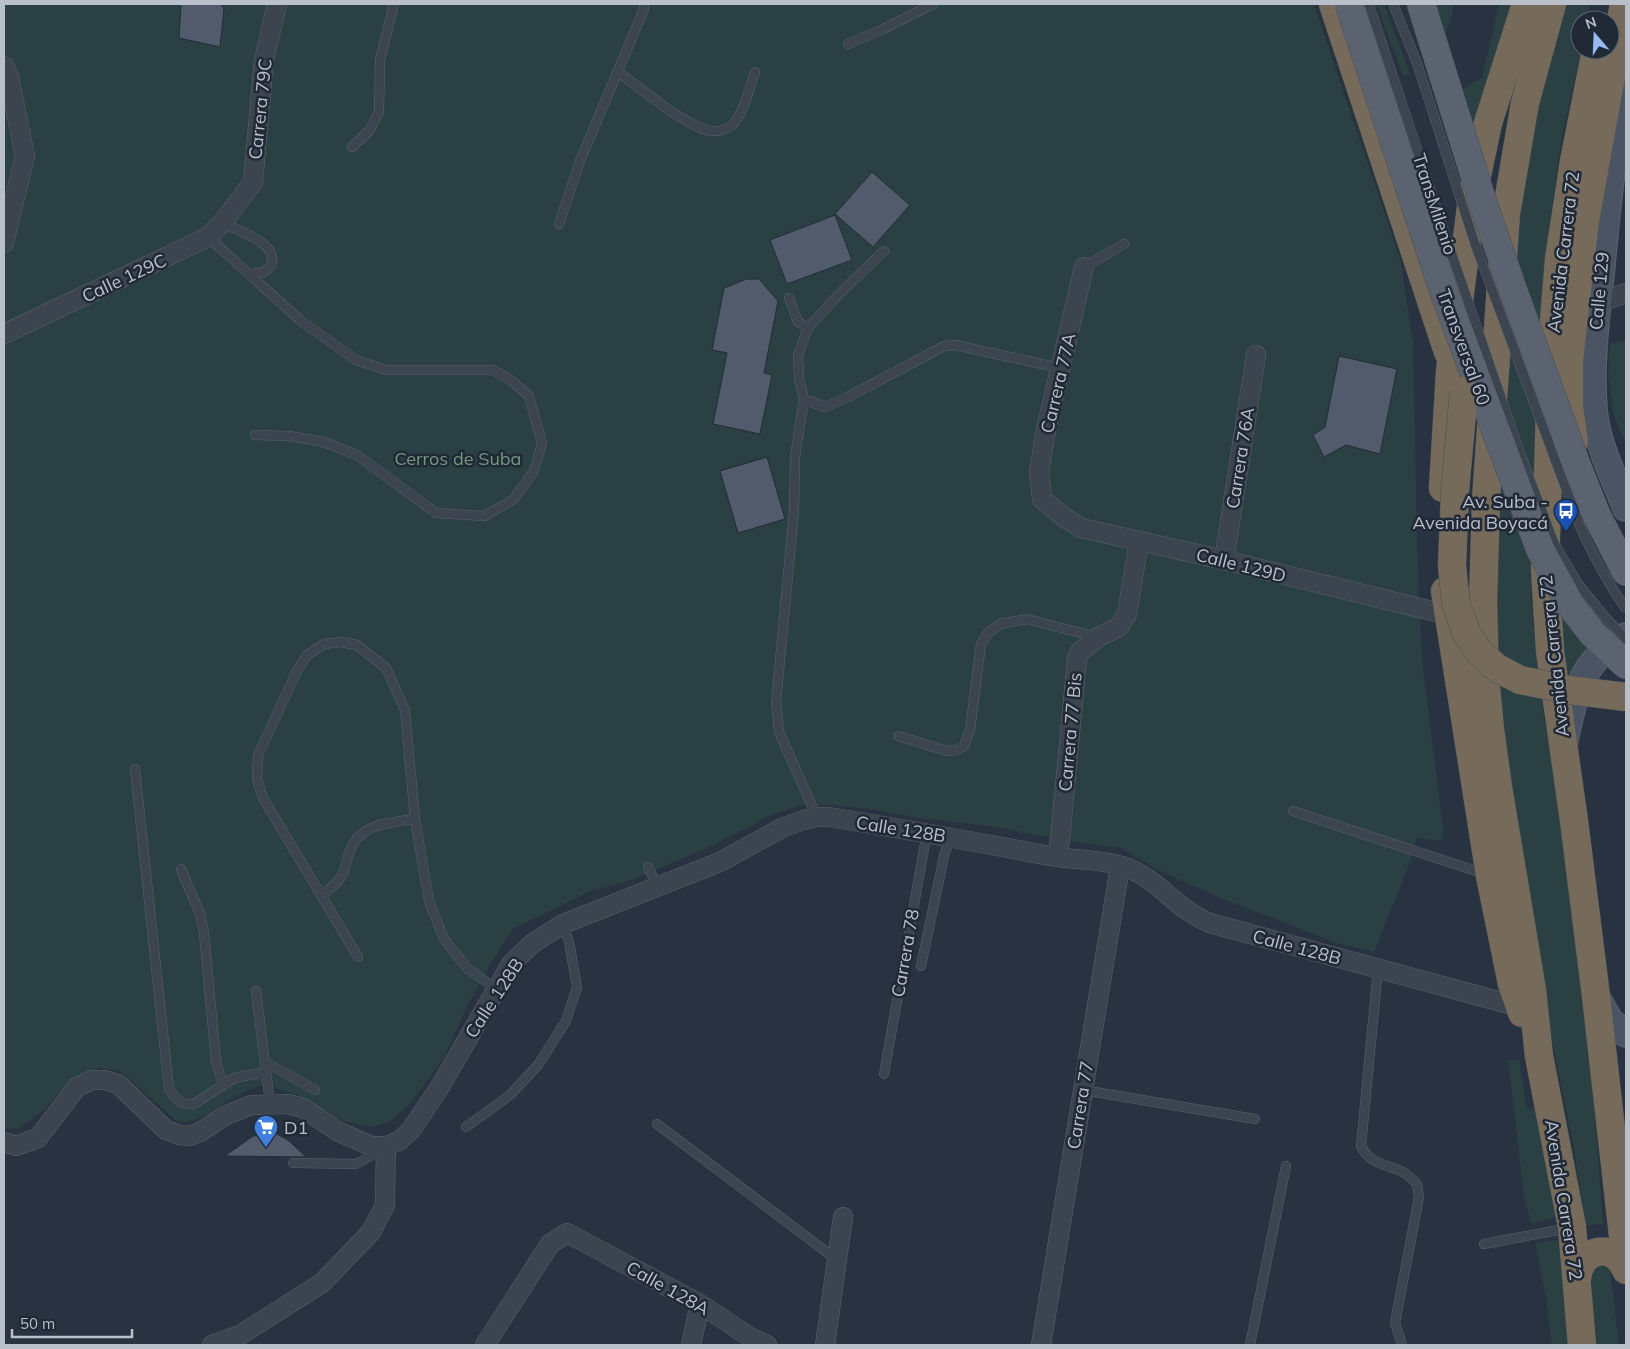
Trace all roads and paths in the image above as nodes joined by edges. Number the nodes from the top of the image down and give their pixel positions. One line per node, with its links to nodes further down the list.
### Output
1 (277, 4): 20 (street, Carrera 79C)
2 (394, 4): 19 (lane)
3 (644, 4): 16 (lane)
4 (933, 4): 13 (lane)
5 (1333, 4): 36 (highway)
6 (1349, 4): 49 (main road, Transversal 60, bridge)
7 (1368, 4): 47 (lane, TransMilenio, bridge)
8 (1394, 4): 45 (lane, TransMilenio, bridge)
9 (1421, 4): 39 (main road, bridge)
10 (1526, 4): 36 (highway)
11 (1552, 4): 76 (highway, Avenida Carrera 72)
12 (1624, 4): 18 (highway)
13 (848, 44)
14 (1594, 60): 52 (highway, Avenida Carrera 72)
15 (4, 66): 24 (street)
16 (618, 72): 17 (lane); 22 (lane)
17 (755, 72)
18 (1619, 73): 31 (main road, Calle 129); 39 (highway, bridge)
19 (352, 147)
20 (233, 208): 21 (street, Calle 129C)
21 (222, 224): 23 (street, Calle 129C); 28 (lane)
22 (560, 224)
23 (208, 237): 28 (lane); 33 (street, Calle 129C)
24 (4, 243)
25 (1124, 244): 27 (lane)
26 (884, 251): 32 (lane)
27 (1084, 267): 35 (street, Carrera 77A)
28 (251, 274): 38 (lane)
29 (1626, 293): 31 (street)
30 (789, 298): 32 (lane)
31 (1598, 303): 41 (main road, Calle 129)
32 (808, 328): 37 (lane)
33 (4, 334)
34 (1256, 354): 43 (street, Carrera 76A)
35 (1060, 368): 37 (lane); 40 (street, Carrera 77A)
36 (1457, 381): 46 (highway, Avenida Carrera 72); 50 (highway, bridge)
37 (804, 399): 55 (lane)
38 (255, 435)
39 (1577, 466): 44 (main road, bridge)
40 (1042, 499): 42 (street, Calle 129D)
41 (1626, 508)
42 (1139, 541): 43 (street, Calle 129D); 48 (street, Carrera 77 Bis)
43 (1224, 560): 46 (street, Calle 129D)
44 (1626, 572)
45 (1626, 609)
46 (1448, 615): 63 (highway, Avenida Carrera 72)
47 (1626, 637): 52 (main road)
48 (1098, 638): 51 (lane); 59 (street, Carrera 77 Bis)
49 (1626, 665)
50 (1626, 697)
51 (898, 736)
52 (1564, 745): 72 (highway, Avenida Carrera 72)
53 (135, 768): 81 (lane)
54 (1293, 811): 63 (lane)
55 (817, 817): 57 (street, Calle 128B); 64 (street, Calle 128B)
56 (415, 819): 65 (lane); 65 (lane); 70 (lane)
57 (927, 832): 58 (street, Calle 128B); 80 (lane, Carrera 78)
58 (950, 836): 59 (street, Calle 128B); 68 (lane)
59 (1057, 857): 60 (street, Calle 128B)
60 (1120, 866): 69 (street, Calle 128B); 83 (street, Carrera 77)
61 (648, 867): 64 (lane)
62 (182, 869): 81 (lane)
63 (1490, 876): 73 (highway, Avenida Carrera 72)
64 (658, 887): 66 (street, Calle 128B)
65 (322, 896): 67 (lane)
66 (563, 924): 70 (street, Calle 128B); 87 (lane)
67 (358, 957)
68 (920, 966)
69 (1378, 969): 73 (street, Calle 128B); 107 (lane)
70 (496, 988): 89 (street, Calle 128B)
71 (256, 991): 78 (lane)
72 (1596, 996): 74 (main road); 77 (highway, Avenida Carrera 72)
73 (1520, 1007): 76 (highway, Avenida Carrera 72)
74 (1626, 1034)
75 (1626, 1040): 77 (main road)
76 (1539, 1056): 93 (highway, Avenida Carrera 72)
77 (1604, 1059): 96 (highway, Avenida Carrera 72)
78 (265, 1062): 79 (lane); 82 (lane)
79 (265, 1072): 81 (lane); 84 (lane)
80 (884, 1074)
81 (223, 1086)
82 (316, 1090)
83 (1083, 1090): 85 (lane); 105 (street, Carrera 77)
84 (270, 1103): 88 (street); 89 (street)
85 (1254, 1118)
86 (657, 1124): 95 (lane)
87 (466, 1127)
88 (4, 1142)
89 (386, 1146): 90 (lane); 100 (street)
90 (293, 1163)
91 (1286, 1166): 106 (lane)
92 (843, 1217): 95 (street)
93 (1572, 1228): 94 (lane); 98 (highway, Avenida Carrera 72)
94 (1484, 1244)
95 (837, 1260): 104 (street)
96 (1626, 1262)
97 (1626, 1270): 98 (highway)
98 (1577, 1279): 108 (highway, Avenida Carrera 72)
99 (700, 1304): 101 (street, Calle 128A); 102 (street); 103 (street, Calle 128A)
100 (212, 1345)
101 (485, 1345)
102 (692, 1345)
103 (766, 1345)
104 (825, 1345)
105 (1041, 1345)
106 (1250, 1345)
107 (1402, 1345)
108 (1582, 1345)

